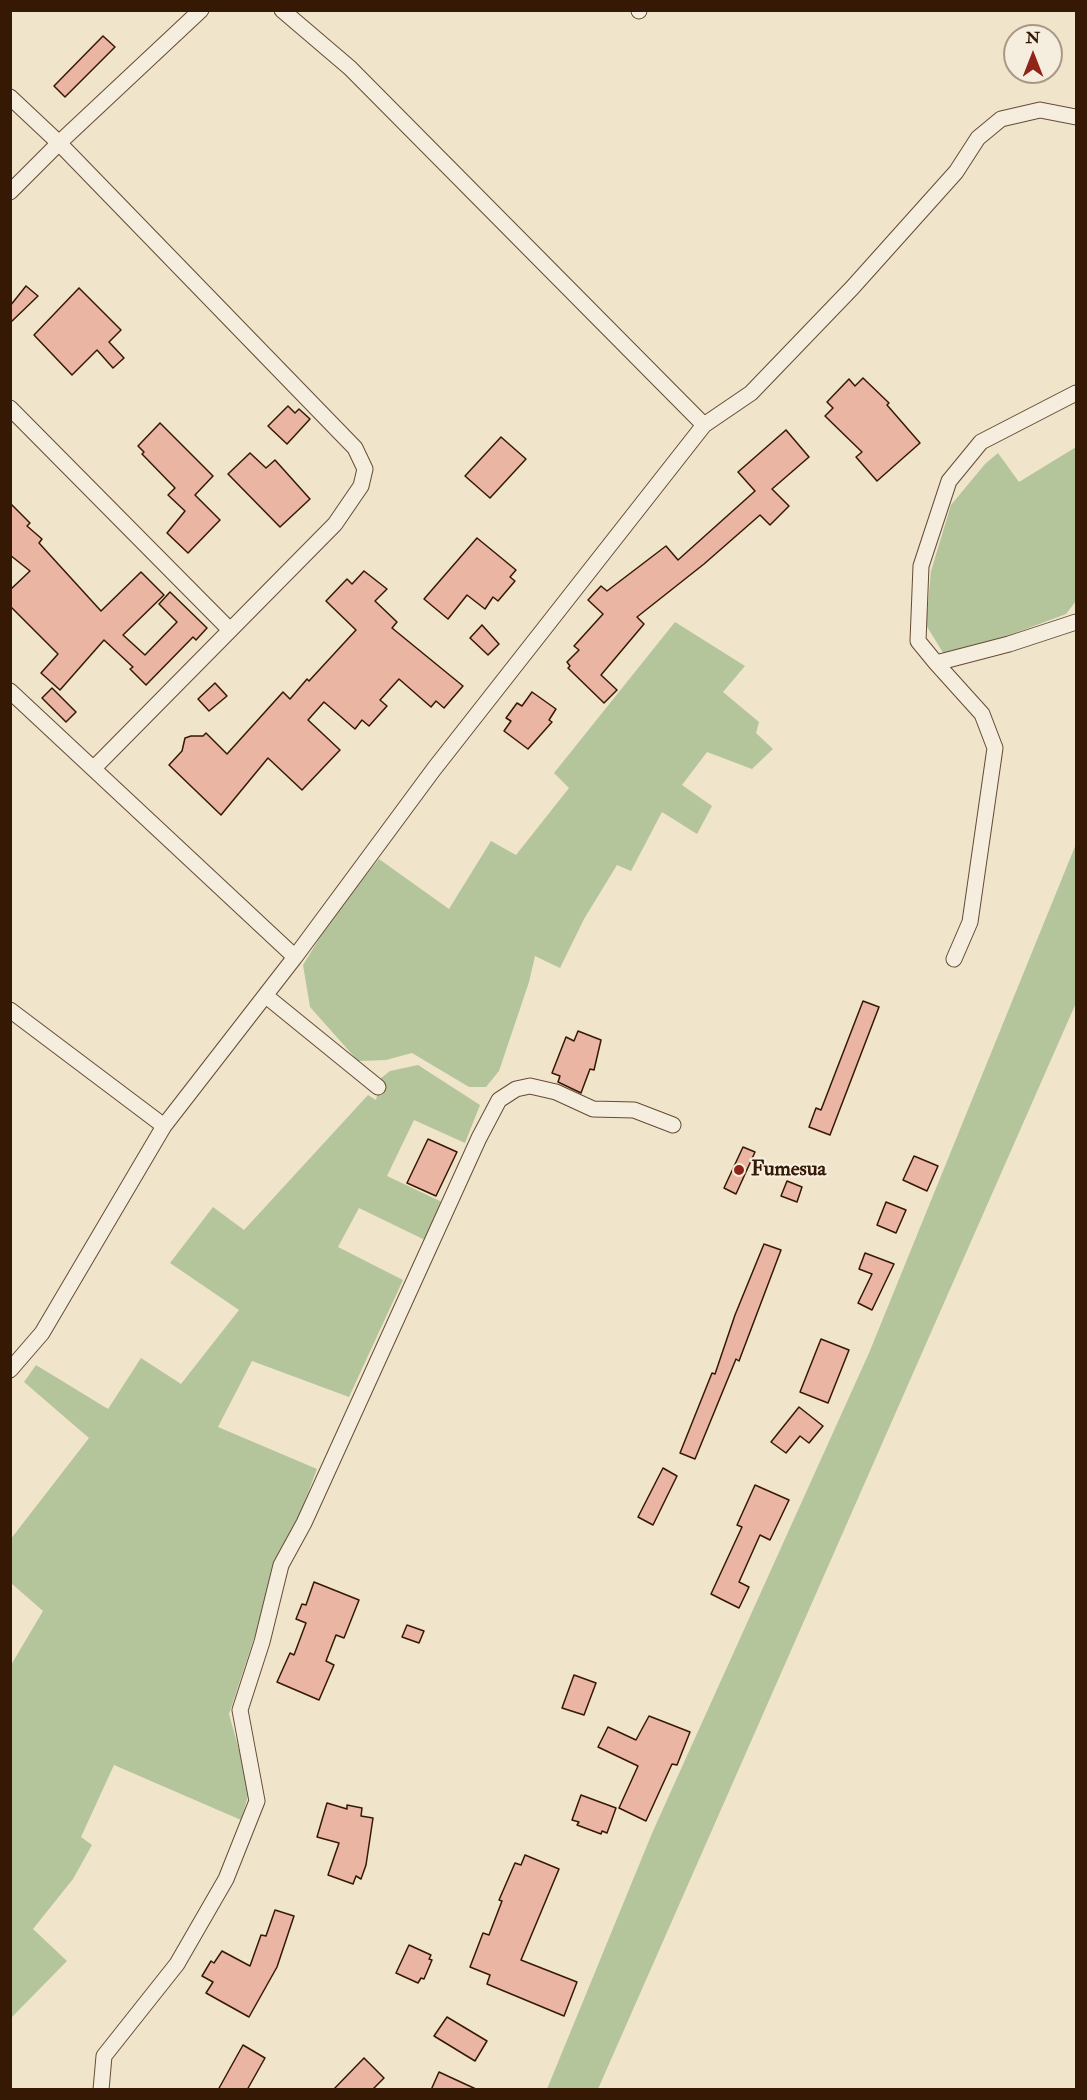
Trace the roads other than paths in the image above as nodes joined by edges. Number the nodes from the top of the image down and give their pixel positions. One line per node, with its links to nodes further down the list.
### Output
1 (201, 10): 5 (street)
2 (282, 10): 9 (street)
3 (10, 97): 5 (street)
4 (1077, 117): 9 (street)
5 (59, 143): 6 (street); 11 (street)
6 (10, 192)
7 (1077, 393): 12 (street)
8 (10, 408): 11 (street)
9 (704, 425): 15 (street)
10 (1077, 622): 12 (street)
11 (229, 628): 14 (street)
12 (936, 663): 16 (street)
13 (10, 691): 14 (street)
14 (94, 768): 15 (street)
15 (295, 957): 17 (street)
16 (954, 959)
17 (266, 996): 19 (street); 21 (street)
18 (10, 1010): 21 (street)
19 (378, 1087)
20 (673, 1125): 23 (street)
21 (164, 1126): 22 (street)
22 (10, 1370)
23 (101, 2090)

